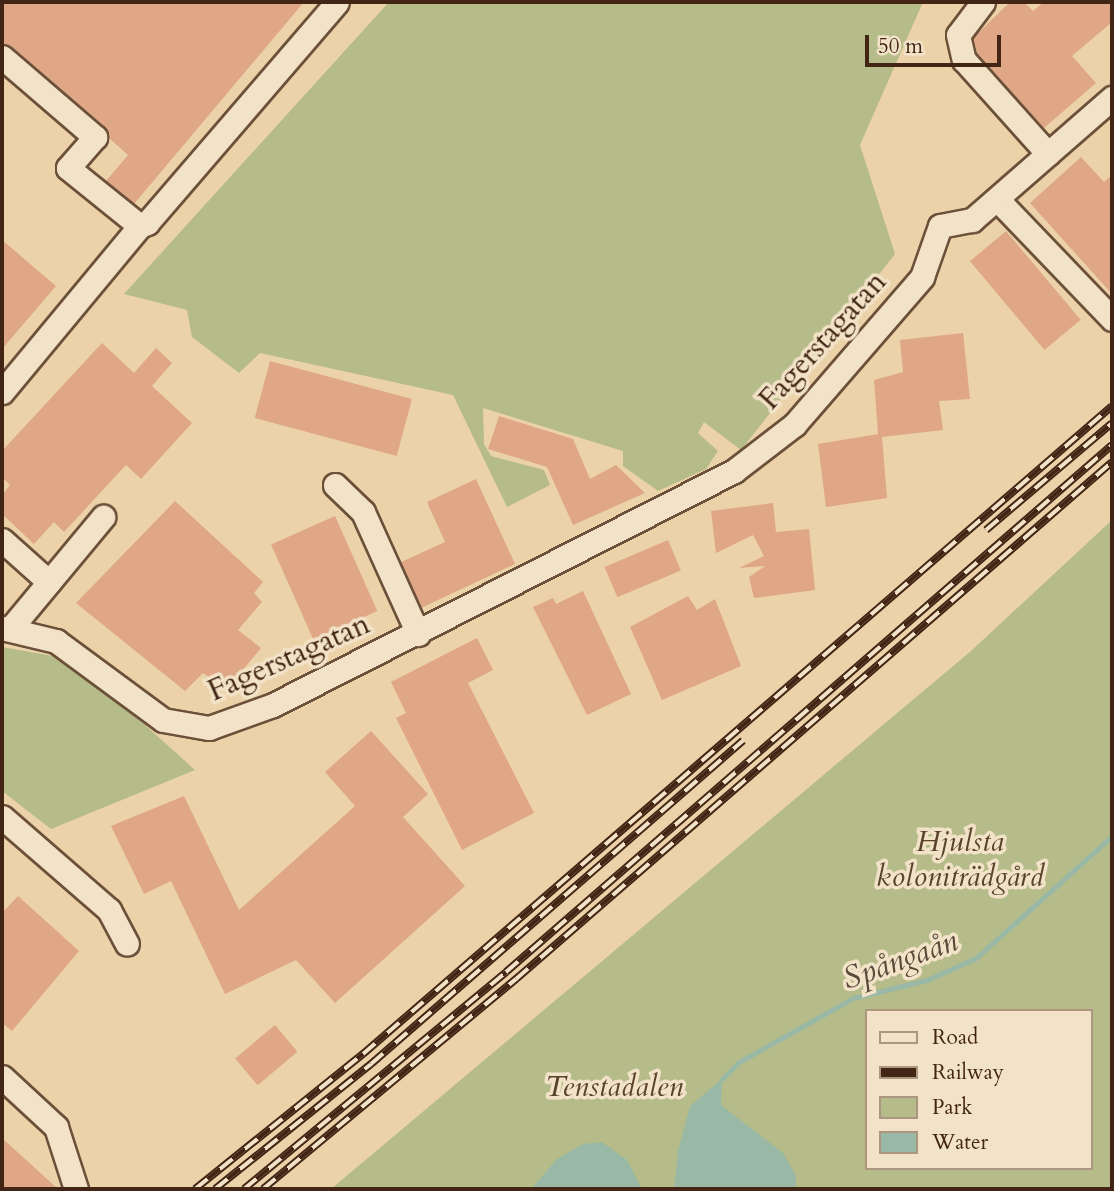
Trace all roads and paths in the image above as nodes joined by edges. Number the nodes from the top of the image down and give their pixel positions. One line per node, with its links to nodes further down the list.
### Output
1 (337, 2): 7 (street)
2 (983, 2): 5 (street)
3 (2, 57): 7 (street)
4 (1112, 98): 5 (street, Fagerstagatan)
5 (1048, 154): 6 (street, Fagerstagatan)
6 (997, 199): 8 (street); 15 (street, Fagerstagatan)
7 (140, 226): 9 (street)
8 (1112, 319)
9 (2, 393)
10 (335, 485): 15 (street, Fagerstagatan)
11 (103, 517): 13 (street)
12 (2, 540): 13 (street)
13 (49, 582): 14 (street)
14 (6, 629): 15 (street, Fagerstagatan)
15 (418, 634)
16 (2, 817): 17 (street)
17 (127, 944)
18 (2, 1077): 19 (street)
19 (76, 1189)

